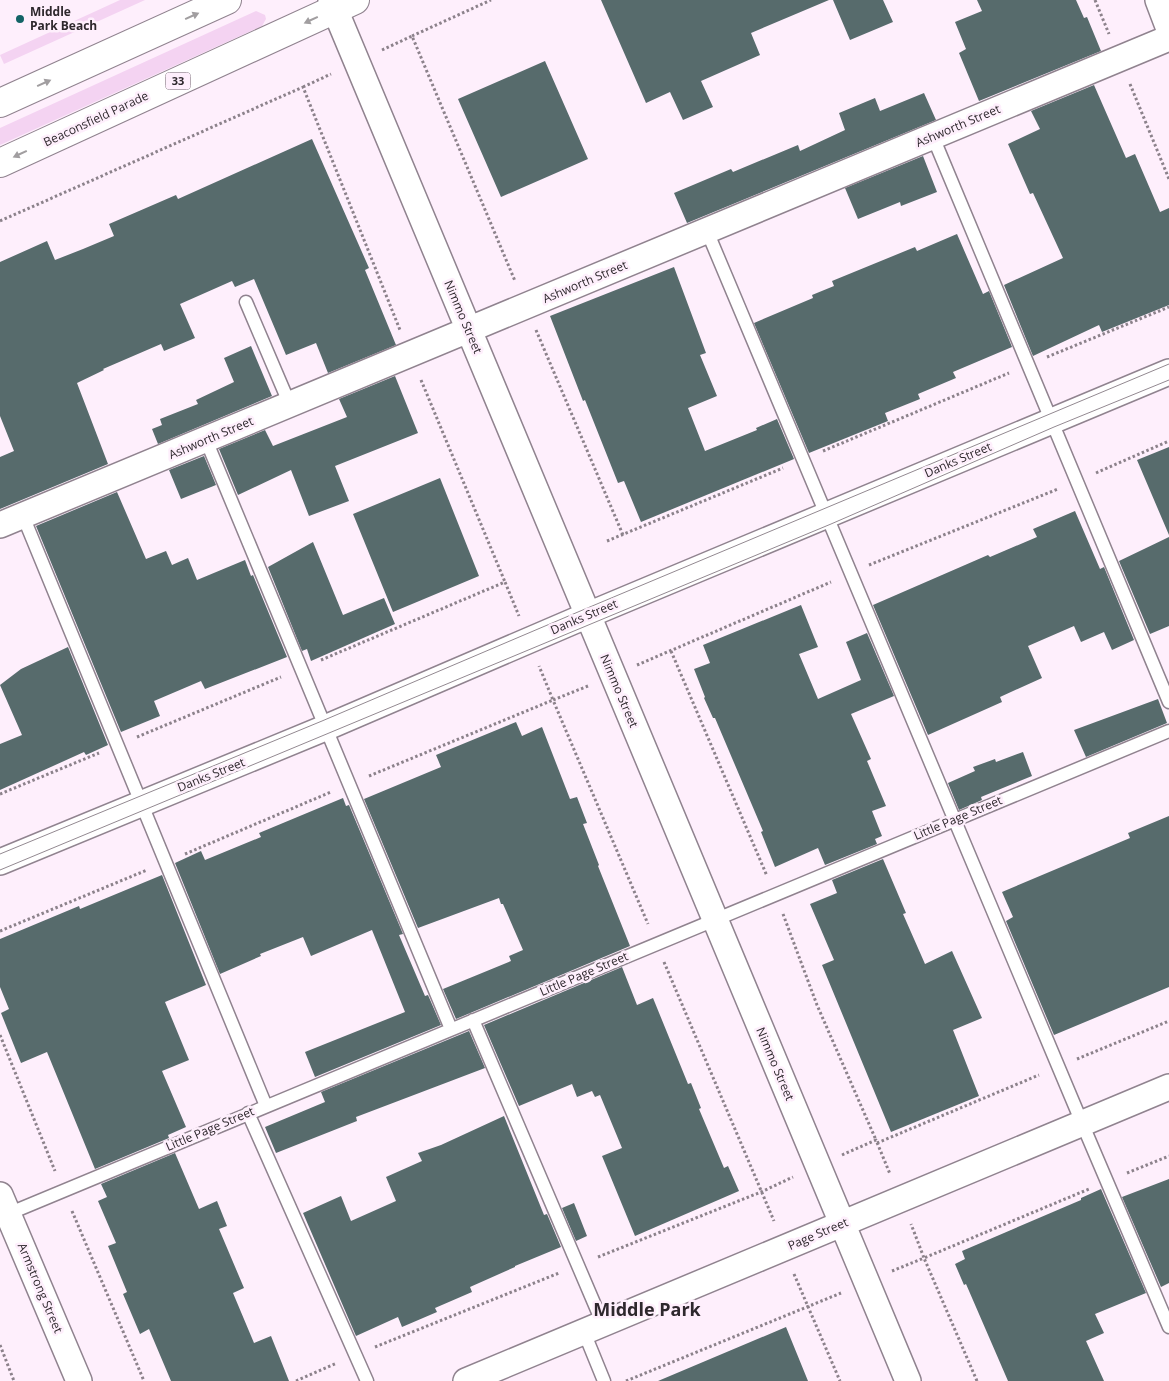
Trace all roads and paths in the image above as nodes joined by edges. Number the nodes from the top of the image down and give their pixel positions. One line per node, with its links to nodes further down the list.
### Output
1 (227, 0): 12 (main road, one-way to 1)
2 (491, 0): 7 (path)
3 (1095, 0): 9 (path)
4 (1158, 0): 6 (street)
5 (340, 3): 10 (street, Nimmo Street); 14 (main road, Beaconsfield Parade / 33, one-way to 14)
6 (1169, 29)
7 (412, 36): 10 (path); 19 (path)
8 (1169, 38): 9 (street, Ashworth Street)
9 (1120, 59): 13 (street, Ashworth Street); 15 (path)
10 (356, 62): 11 (path); 21 (street, Nimmo Street)
11 (303, 87): 16 (path); 22 (path)
12 (0, 104)
13 (933, 137): 17 (street, Ashworth Street); 23 (lane)
14 (0, 163)
15 (1169, 179)
16 (0, 222)
17 (707, 231): 19 (street, Ashworth Street); 29 (lane)
18 (246, 302): 25 (lane)
19 (526, 306): 21 (street, Ashworth Street); 34 (path)
20 (1169, 307): 23 (path)
21 (469, 330): 22 (street, Ashworth Street); 38 (street, Nimmo Street)
22 (410, 355): 25 (street, Ashworth Street); 37 (path)
23 (1027, 365): 26 (lane); 29 (path)
24 (1169, 372): 26 (street, Danks Street)
25 (290, 405): 27 (street, Ashworth Street)
26 (1051, 421): 30 (lane); 32 (street, Danks Street)
27 (206, 440): 31 (street, Ashworth Street); 41 (lane)
28 (1169, 441): 30 (path)
29 (804, 460): 32 (lane); 34 (path)
30 (1077, 481): 36 (path); 40 (lane)
31 (23, 516): 33 (street, Ashworth Street); 43 (lane)
32 (827, 516): 36 (lane); 38 (street, Danks Street)
33 (0, 525)
34 (623, 535): 35 (path)
35 (607, 541)
36 (851, 573): 39 (path); 44 (lane)
37 (505, 582)
38 (588, 615): 39 (street, Nimmo Street); 41 (street, Danks Street)
39 (613, 675): 46 (street, Nimmo Street); 47 (path)
40 (1169, 702)
41 (325, 728): 43 (street, Danks Street); 50 (lane)
42 (1169, 730): 44 (lane, Little Page Street)
43 (141, 804): 45 (street, Danks Street); 54 (lane)
44 (955, 820): 46 (lane, Little Page Street); 52 (lane)
45 (0, 862)
46 (715, 919): 47 (lane, Little Page Street); 59 (street, Nimmo Street)
47 (656, 944): 48 (lane, Little Page Street); 62 (path)
48 (473, 1020): 50 (lane, Little Page Street); 67 (lane)
49 (1169, 1021): 52 (path)
50 (451, 1029): 54 (lane, Little Page Street)
51 (0, 1035): 61 (path)
52 (1058, 1067): 56 (lane); 57 (path)
53 (1169, 1087): 56 (street, Page Street)
54 (266, 1106): 55 (lane, Little Page Street)
55 (248, 1113): 61 (lane, Little Page Street); 72 (lane)
56 (1082, 1123): 60 (lane); 63 (street, Page Street)
57 (877, 1143): 59 (path); 63 (path)
58 (1169, 1156): 60 (path)
59 (818, 1165): 62 (path); 65 (street, Nimmo Street)
60 (1107, 1182): 69 (lane); 83 (path)
61 (63, 1190): 64 (lane, Little Page Street); 75 (path)
62 (761, 1192): 66 (path); 67 (path)
63 (901, 1199): 65 (street, Page Street)
64 (3, 1209): 74 (street, Armstrong Street)
65 (842, 1223): 66 (street, Page Street); 82 (street, Nimmo Street)
66 (785, 1248): 68 (path); 70 (street, Page Street)
67 (578, 1265): 70 (lane); 72 (path)
68 (808, 1306): 80 (path); 81 (path)
69 (1169, 1327)
70 (593, 1328): 78 (street, Page Street); 79 (lane)
71 (0, 1345): 73 (path)
72 (355, 1355): 76 (path); 77 (lane)
73 (14, 1381)
74 (79, 1381)
75 (144, 1381)
76 (296, 1381)
77 (367, 1381)
78 (466, 1381)
79 (604, 1381)
80 (626, 1381)
81 (840, 1381)
82 (908, 1381)
83 (977, 1381)

